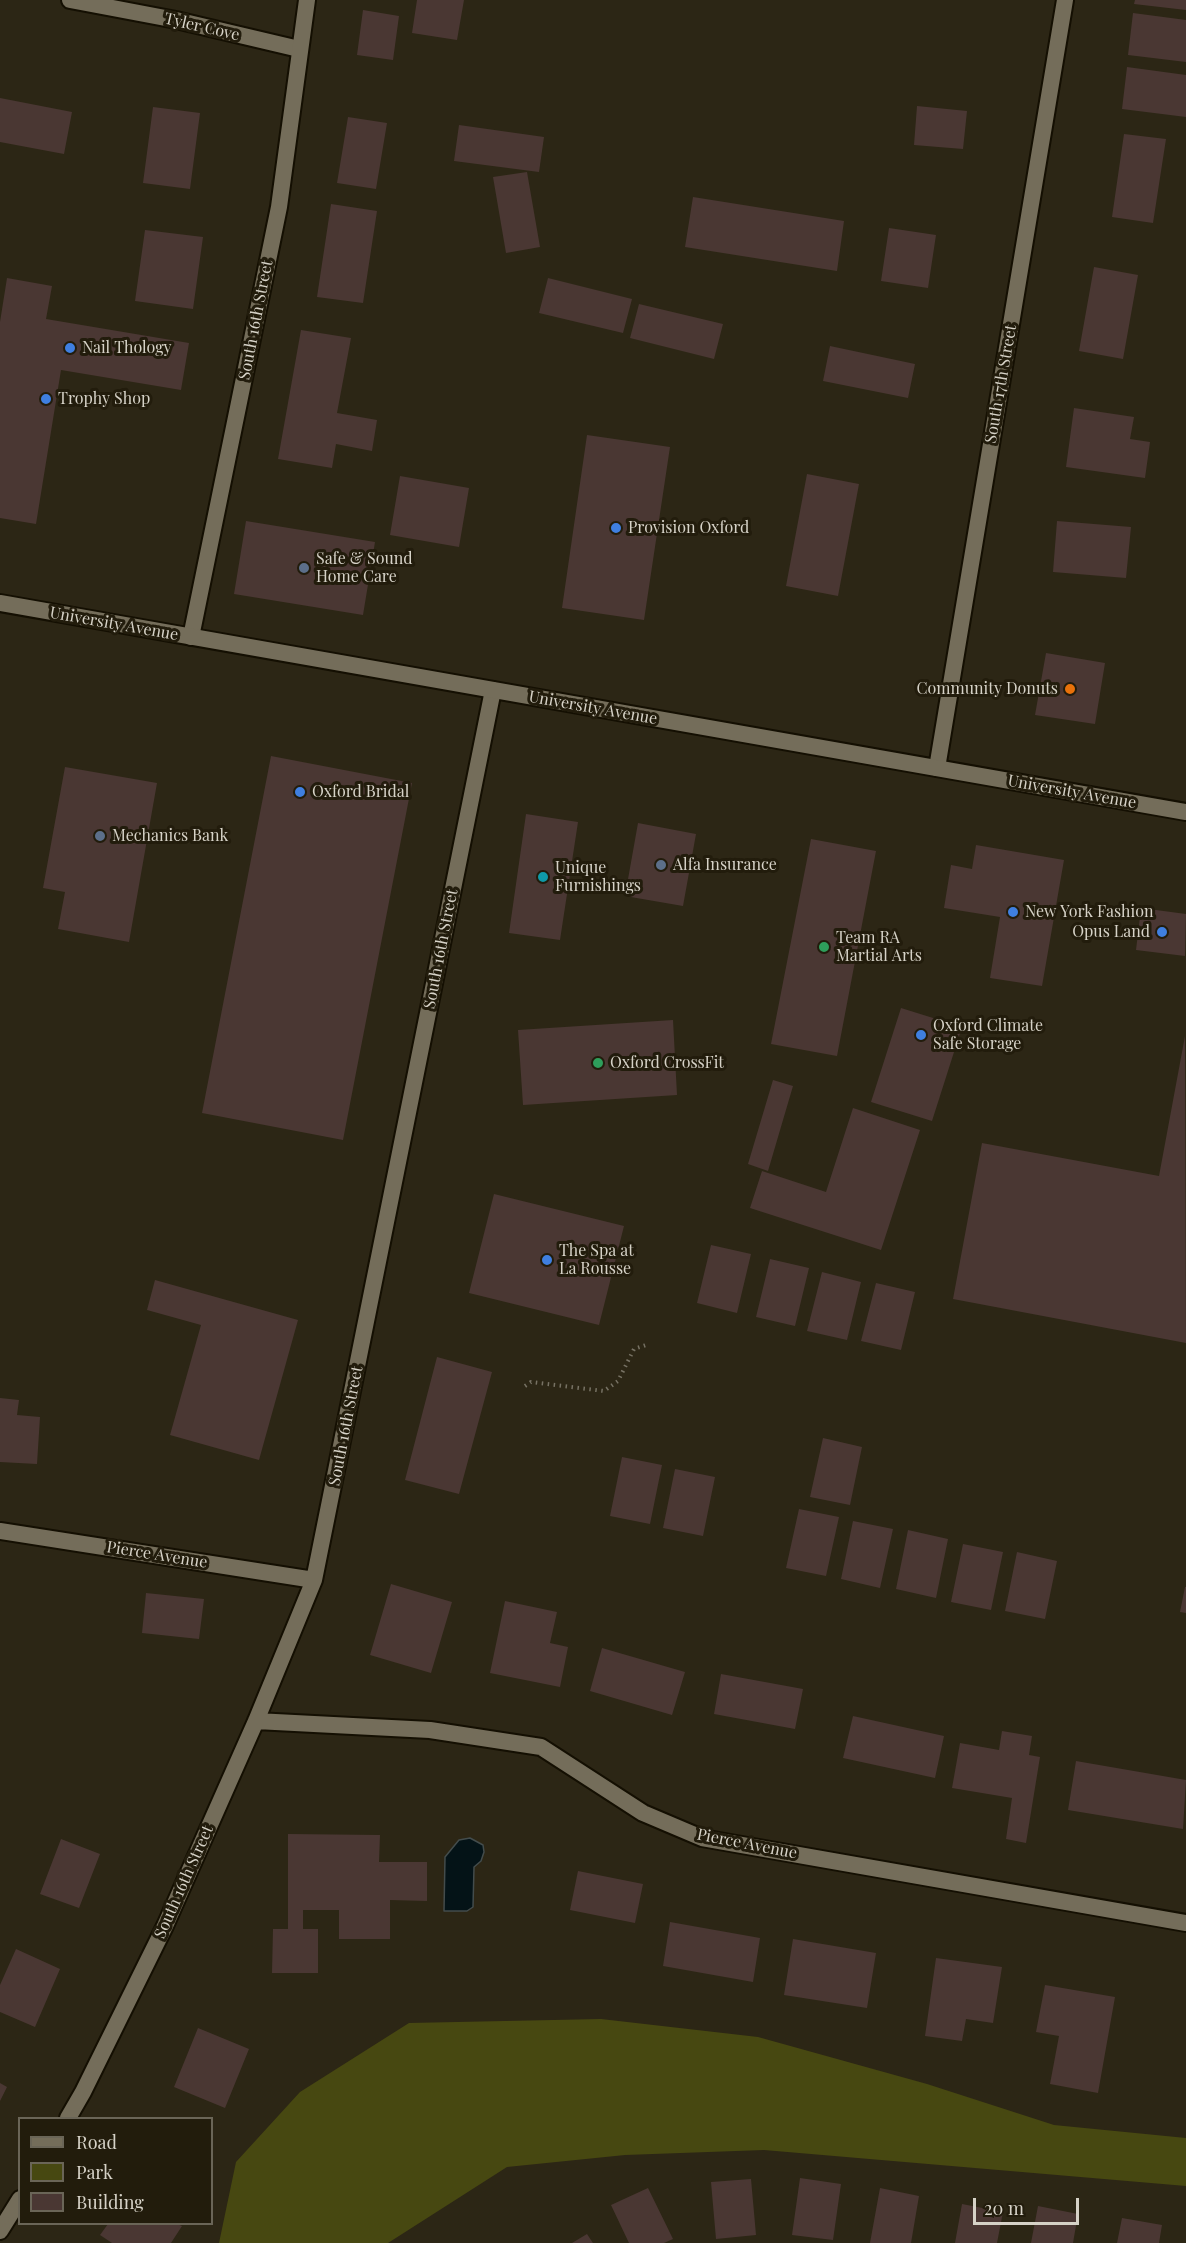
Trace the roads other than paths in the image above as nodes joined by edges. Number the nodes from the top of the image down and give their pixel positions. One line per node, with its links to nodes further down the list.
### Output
1 (70, 0): 4 (street, Tyler Cove)
2 (307, 0): 4 (street, South 16th Street)
3 (1065, 0): 8 (street, South 17th Street)
4 (299, 49): 6 (street, South 16th Street)
5 (0, 603): 6 (street, University Avenue)
6 (191, 637): 7 (street, University Avenue)
7 (493, 690): 8 (street, University Avenue); 11 (street, South 16th Street)
8 (938, 768): 9 (street, University Avenue)
9 (1186, 812)
10 (0, 1531): 11 (street, Pierce Avenue)
11 (314, 1580): 12 (street, South 16th Street)
12 (256, 1721): 13 (street, Pierce Avenue); 14 (street, South 16th Street)
13 (1186, 1923)
14 (69, 2117)
15 (11, 2206): 16 (street)
16 (0, 2231)

